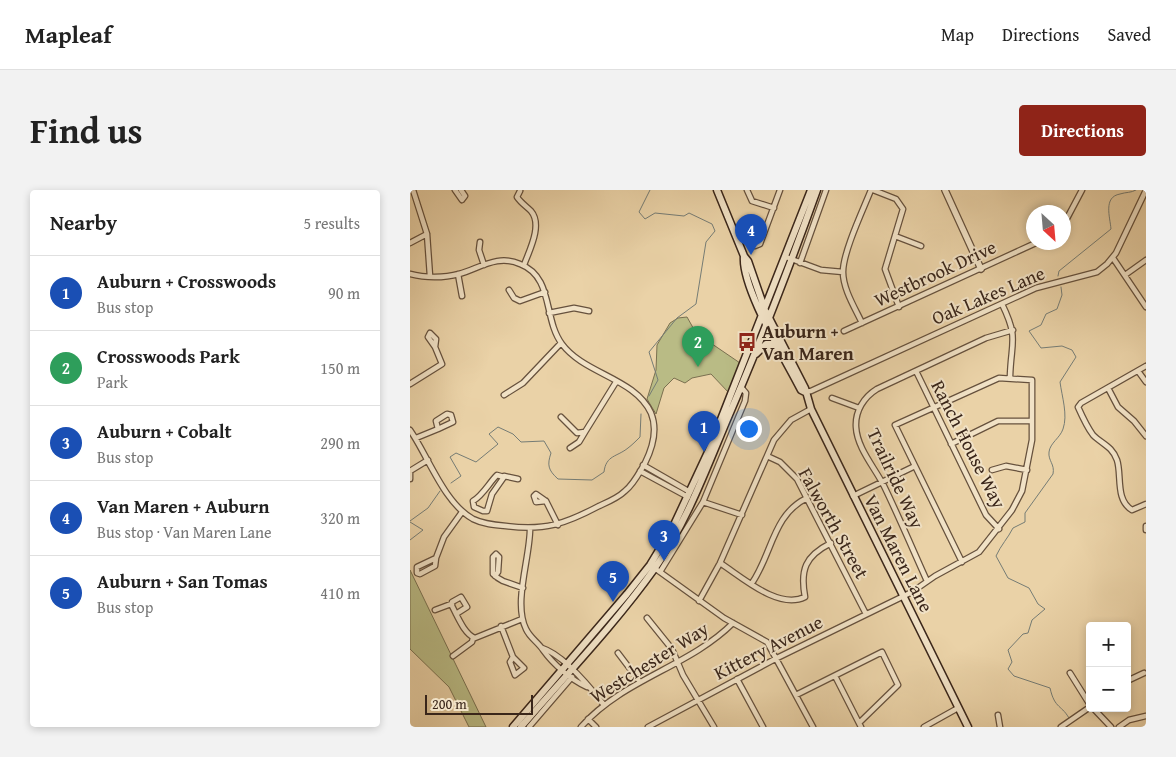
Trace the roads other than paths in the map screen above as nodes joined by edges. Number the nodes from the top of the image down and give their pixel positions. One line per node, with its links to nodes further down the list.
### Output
1 (413, 190): 17 (street)
2 (455, 190): 3 (street)
3 (462, 190)
4 (717, 190): 24 (main road, Van Maren Lane)
5 (747, 190): 15 (street)
6 (780, 190): 15 (street)
7 (811, 190): 25 (main road)
8 (817, 190): 25 (main road)
9 (826, 190): 28 (street)
10 (872, 190): 18 (street); 32 (street)
11 (945, 190): 31 (street)
12 (1082, 190): 16 (street)
13 (520, 191): 30 (street)
14 (1146, 192): 26 (street, Oak Lakes Lane)
15 (774, 208): 21 (street)
16 (1071, 211)
17 (427, 234): 20 (street); 36 (street)
18 (896, 236): 22 (street); 43 (street)
19 (480, 242): 29 (street)
20 (410, 243)
21 (755, 246)
22 (921, 246)
23 (1026, 248): 31 (street, Westbrook Drive)
24 (744, 256): 37 (main road, Van Maren Lane); 47 (main road, Van Maren Lane)
25 (789, 258): 28 (street); 39 (main road); 47 (main road)
26 (1113, 258): 35 (street); 42 (street, Oak Lakes Lane)
27 (1146, 260): 35 (street)
28 (800, 263): 32 (street)
29 (484, 264): 30 (street); 34 (street)
30 (524, 265): 40 (street)
31 (980, 269): 43 (street, Westbrook Drive)
32 (843, 272): 48 (street)
33 (410, 274): 36 (street)
34 (458, 274): 36 (street); 41 (street)
35 (1125, 275): 44 (street)
36 (430, 276)
37 (756, 288): 39 (main road); 47 (main road, Van Maren Lane)
38 (508, 290): 40 (street)
39 (773, 290): 47 (main road)
40 (545, 292): 46 (street)
41 (462, 296)
42 (1002, 304): 49 (street); 66 (street, Oak Lakes Lane)
43 (898, 307): 48 (street, Westbrook Drive)
44 (1146, 307)
45 (589, 312): 46 (street)
46 (549, 313): 51 (street)
47 (766, 316): 53 (main road, Van Maren Lane); 54 (main road); 57 (main road, Van Maren Lane); 93 (main road)
48 (862, 323): 50 (street, Westbrook Drive)
49 (1013, 330): 58 (street, Trailride Way); 60 (street)
50 (844, 331)
51 (561, 343): 61 (street); 67 (street)
52 (435, 347): 63 (street)
53 (779, 351): 54 (main road); 55 (main road, Van Maren Lane)
54 (752, 359): 64 (main road)
55 (783, 360): 57 (street); 66 (main road, Van Maren Lane)
56 (1146, 366): 59 (street)
57 (796, 371): 66 (main road, Van Maren Lane)
58 (916, 371): 69 (street, Ranch House Way); 71 (street, Trailride Way)
59 (1138, 371): 62 (street); 65 (street)
60 (1010, 377): 69 (street); 73 (street, Kittery Avenue)
61 (616, 382): 76 (street); 83 (street)
62 (1146, 382)
63 (410, 384)
64 (741, 387): 93 (main road); 97 (street)
65 (1108, 388): 77 (street); 98 (street)
66 (805, 392): 70 (main road, Van Maren Lane)
67 (504, 394)
68 (832, 398): 71 (street)
69 (932, 407): 79 (street, Ranch House Way); 84 (street)
70 (811, 408): 81 (street); 94 (main road, Van Maren Lane)
71 (859, 408): 92 (street, Trailride Way)
72 (561, 417): 76 (street)
73 (1032, 421): 79 (street); 86 (street, Kittery Avenue)
74 (438, 428): 78 (street)
75 (410, 430): 78 (street)
76 (585, 432): 80 (street)
77 (1146, 436)
78 (416, 438): 82 (street)
79 (951, 444): 104 (street, Ranch House Way)
80 (570, 448)
81 (767, 456): 95 (street, Falworth Street); 101 (street)
82 (428, 460): 87 (street); 100 (street)
83 (644, 465): 88 (street); 93 (street)
84 (915, 466): 92 (street); 108 (street)
85 (992, 470): 86 (street)
86 (1027, 470): 104 (street, Kittery Avenue)
87 (410, 471): 90 (street)
88 (640, 471): 93 (street); 103 (street)
89 (504, 477): 91 (street); 99 (street); 99 (street)
90 (410, 479)
91 (518, 479)
92 (882, 482): 94 (street); 112 (street, Trailride Way)
93 (692, 496): 110 (main road)
94 (853, 496): 115 (main road, Van Maren Lane)
95 (808, 498): 106 (street, Falworth Street); 113 (street)
96 (546, 501): 103 (street)
97 (703, 502): 101 (street); 110 (street)
98 (1146, 504)
99 (481, 510): 102 (street)
100 (462, 512): 102 (street); 107 (street)
101 (742, 515): 109 (street)
102 (475, 520): 105 (street)
103 (558, 525): 105 (street)
104 (999, 528): 108 (street, Kittery Avenue)
105 (530, 529): 114 (street)
106 (830, 543): 113 (street); 120 (street, Falworth Street)
107 (436, 558): 107 (street)
108 (962, 562): 112 (street, Kittery Avenue)
109 (720, 563): 113 (street); 116 (street)
110 (655, 568): 116 (street); 131 (main road)
111 (495, 576): 114 (street)
112 (928, 581): 115 (street, Kittery Avenue)
113 (752, 583)
114 (523, 588): 122 (street)
115 (904, 596): 120 (street, Kittery Avenue); 143 (main road, Van Maren Lane)
116 (698, 600): 123 (street)
117 (451, 604): 118 (street); 119 (street); 119 (street)
118 (435, 610)
119 (456, 614): 125 (street)
120 (866, 614): 129 (street, Kittery Avenue)
121 (647, 618): 130 (street)
122 (522, 619): 124 (street); 131 (street)
123 (733, 623): 129 (street); 130 (street, Westchester Way)
124 (501, 626): 125 (street); 128 (street)
125 (473, 638): 127 (street)
126 (618, 653): 137 (street)
127 (453, 656)
128 (513, 657)
129 (777, 658): 136 (street, Kittery Avenue); 139 (street)
130 (677, 660): 137 (street, Westchester Way); 141 (street)
131 (568, 671): 138 (street); 138 (street); 150 (main road); 151 (main road); 152 (street)
132 (1070, 673): 140 (street)
133 (1144, 673): 135 (street)
134 (835, 676): 139 (street); 149 (street); 149 (street)
135 (1131, 678)
136 (737, 679): 141 (street, Kittery Avenue); 157 (street)
137 (640, 682): 142 (street, Westchester Way)
138 (587, 687): 142 (street)
139 (796, 696): 158 (street)
140 (1086, 698)
141 (698, 699): 155 (street, Kittery Avenue); 156 (street)
142 (604, 705): 148 (street, Westchester Way)
143 (958, 708): 159 (street); 160 (main road, Van Maren Lane)
144 (1086, 709): 162 (street)
145 (1097, 712): 163 (street)
146 (998, 715): 161 (street)
147 (1146, 716): 164 (street)
148 (588, 719): 153 (street, Westchester Way); 154 (street)
149 (860, 725)
150 (512, 727)
151 (521, 727)
152 (529, 727)
153 (581, 727)
154 (596, 727)
155 (648, 727)
156 (714, 727)
157 (763, 727)
158 (813, 727)
159 (924, 727)
160 (968, 727)
161 (1000, 727)
162 (1061, 727)
163 (1111, 727)
164 (1119, 727)

